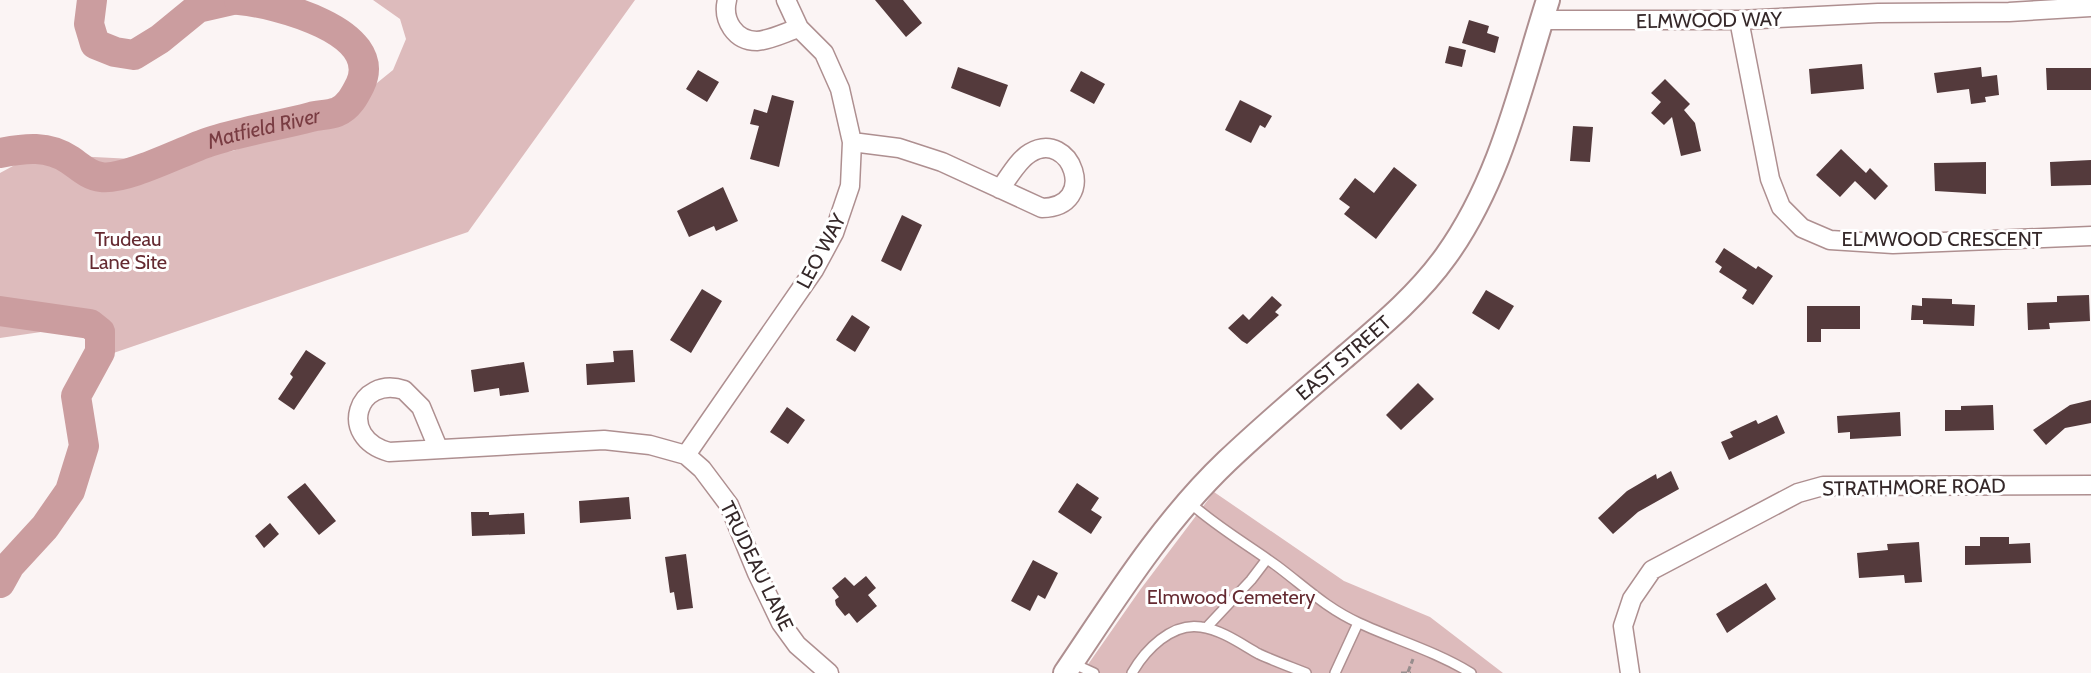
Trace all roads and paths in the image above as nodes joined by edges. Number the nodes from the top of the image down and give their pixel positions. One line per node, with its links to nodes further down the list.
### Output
1 (727, 0): 6 (street)
2 (786, 0): 6 (street, LEO WAY)
3 (2091, 7): 5 (street, ELMWOOD WAY)
4 (1545, 10): 5 (street, ELMWOOD WAY); 13 (street, EAST STREET)
5 (1739, 20): 9 (street, ELMWOOD CRESCENT)
6 (799, 28): 7 (street, LEO WAY)
7 (852, 142): 8 (street); 11 (street, LEO WAY)
8 (1000, 189)
9 (2091, 236)
10 (438, 448): 10 (street, TRUDEAU LANE); 11 (street, TRUDEAU LANE)
11 (686, 455): 18 (street, TRUDEAU LANE)
12 (2091, 485): 26 (street, STRATHMORE ROAD)
13 (1188, 501): 14 (lane); 17 (street, EAST STREET)
14 (1267, 559): 15 (lane); 16 (lane)
15 (1359, 623): 22 (lane); 25 (lane)
16 (1206, 628): 20 (lane); 21 (lane)
17 (1068, 668): 19 (lane)
18 (829, 673)
19 (1094, 673)
20 (1132, 673)
21 (1306, 673)
22 (1335, 673)
23 (1401, 673): 24 (path)
24 (1411, 673)
25 (1471, 673)
26 (1630, 673)

